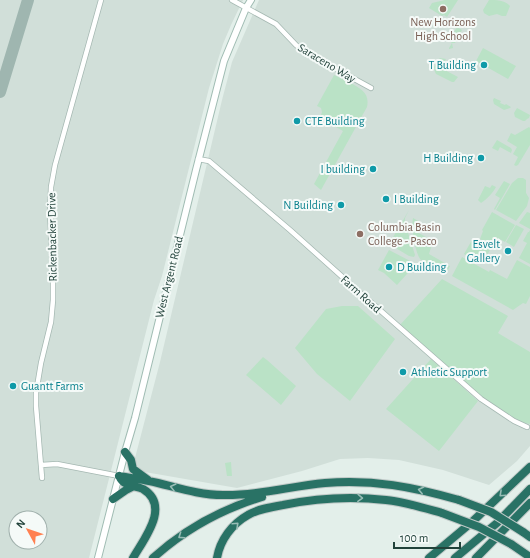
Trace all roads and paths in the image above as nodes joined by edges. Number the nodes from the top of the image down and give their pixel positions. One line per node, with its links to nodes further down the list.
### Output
1 (101, 0): 9 (street, Rickenbacker Drive)
2 (232, 0): 4 (street, Saraceno Way)
3 (251, 0): 4 (main road, West Argent Road)
4 (246, 8): 5 (street, Saraceno Way); 6 (main road, West Argent Road)
5 (371, 88)
6 (198, 159): 7 (street, Farm Road); 8 (main road, West Argent Road)
7 (527, 427)
8 (125, 452): 11 (main road, West Argent Road); 13 (highway)
9 (41, 465): 11 (street); 12 (street, Rickenbacker Drive)
10 (530, 468): 25 (highway, one-way to 25)
11 (119, 476): 13 (highway); 14 (highway); 17 (main road, West Argent Road)
12 (42, 478)
13 (149, 481): 15 (highway, one-way to 13)
14 (134, 486): 17 (highway); 22 (highway)
15 (294, 488): 19 (highway, one-way to 15, bridge); 23 (highway, one-way to 23)
16 (530, 490): 26 (highway)
17 (113, 499): 21 (main road, West Argent Road)
18 (530, 503): 27 (highway)
19 (527, 535)
20 (530, 557): 24 (highway, one-way to 20, bridge)
21 (98, 558)
22 (133, 558)
23 (153, 558)
24 (217, 558)
25 (429, 558)
26 (455, 558)
27 (476, 558)

